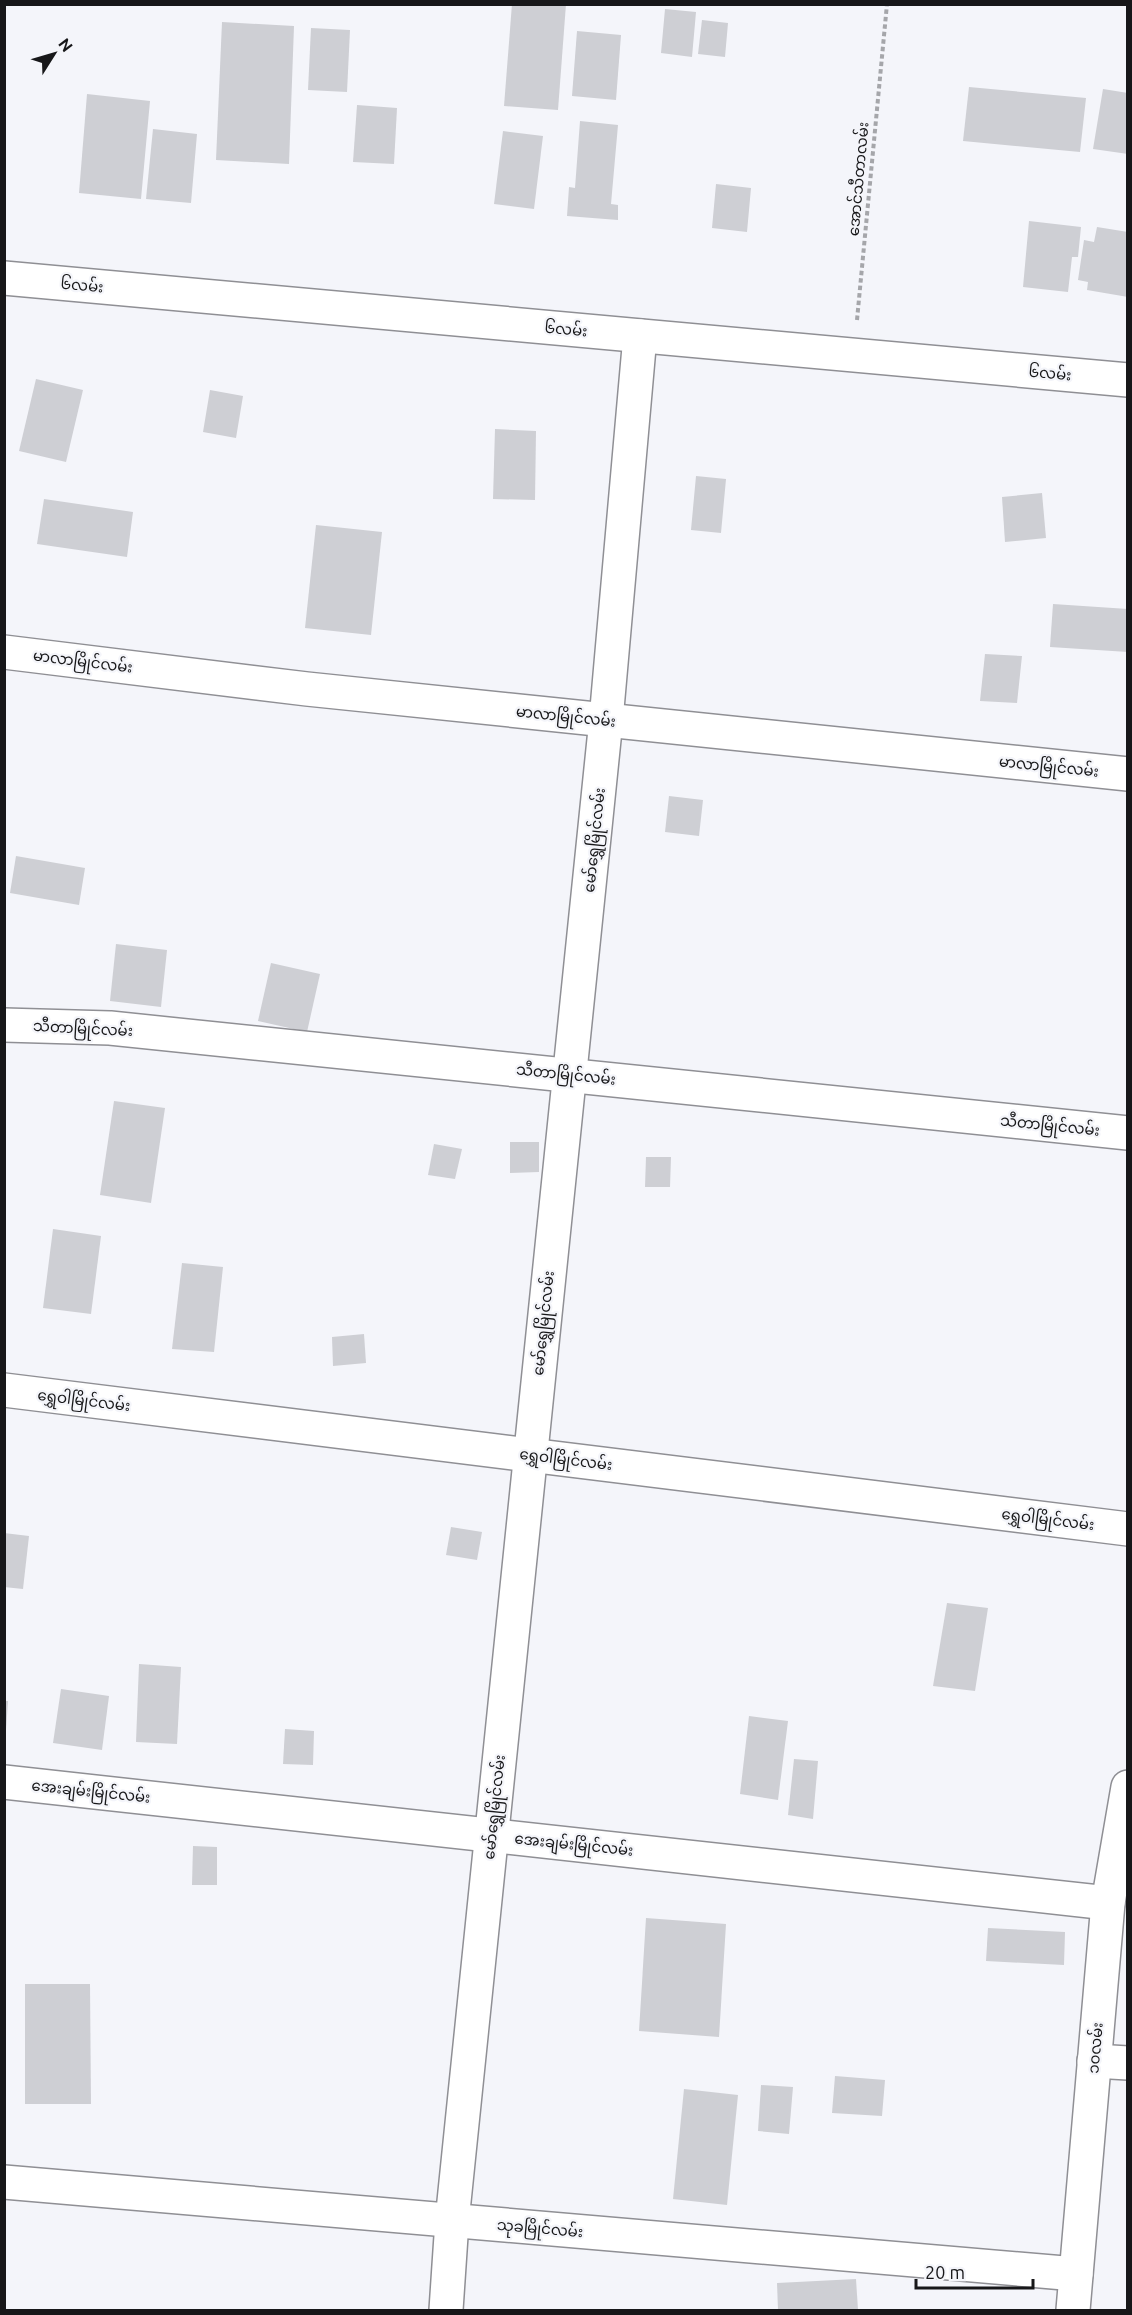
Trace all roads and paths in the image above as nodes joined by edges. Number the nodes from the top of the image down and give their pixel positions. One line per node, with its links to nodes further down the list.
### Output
1 (887, 4): 4 (path, အောင်သီတာလမ်း)
2 (4, 278): 3 (street, ၆လမ်း)
3 (640, 336): 4 (street, ၆လမ်း); 7 (street, မော်ရွှေမြိုင်လမ်း)
4 (853, 356): 5 (street, ၆လမ်း)
5 (1128, 380)
6 (4, 652): 7 (street, မာလာမြိုင်လမ်း)
7 (606, 720): 8 (street, မာလာမြိုင်လမ်း); 10 (street, မော်ရွှေမြိုင်လမ်း)
8 (1128, 774)
9 (4, 1025): 10 (street, သီတာမြိုင်လမ်း)
10 (569, 1074): 11 (street, သီတာမြိုင်လမ်း); 13 (street, မော်ရွှေမြိုင်လမ်း)
11 (1128, 1133)
12 (4, 1390): 13 (street, ရွှေဝါမြိုင်လမ်း)
13 (529, 1455): 14 (street, ရွှေဝါမြိုင်လမ်း); 17 (street, မော်ရွှေမြိုင်လမ်း)
14 (1128, 1529)
15 (4, 1782): 17 (street, အေးချမ်းမြိုင်လမ်း)
16 (1128, 1787): 18 (street, ၁၀လမ်း)
17 (491, 1835): 18 (street, အေးချမ်းမြိုင်လမ်း); 22 (street, မော်ရွှေမြိုင်လမ်း)
18 (1108, 1903): 19 (street, ၁၀လမ်း)
19 (1094, 2061): 20 (street); 23 (street, ၁၀လမ်း)
20 (1128, 2063)
21 (4, 2182): 22 (street, သုခမြိုင်လမ်း)
22 (452, 2221): 23 (street, သုခမြိုင်လမ်း); 24 (street, မော်ရွှေမြိုင်လမ်း)
23 (1076, 2274): 25 (street, ၁၀လမ်း)
24 (446, 2310)
25 (1073, 2310)

